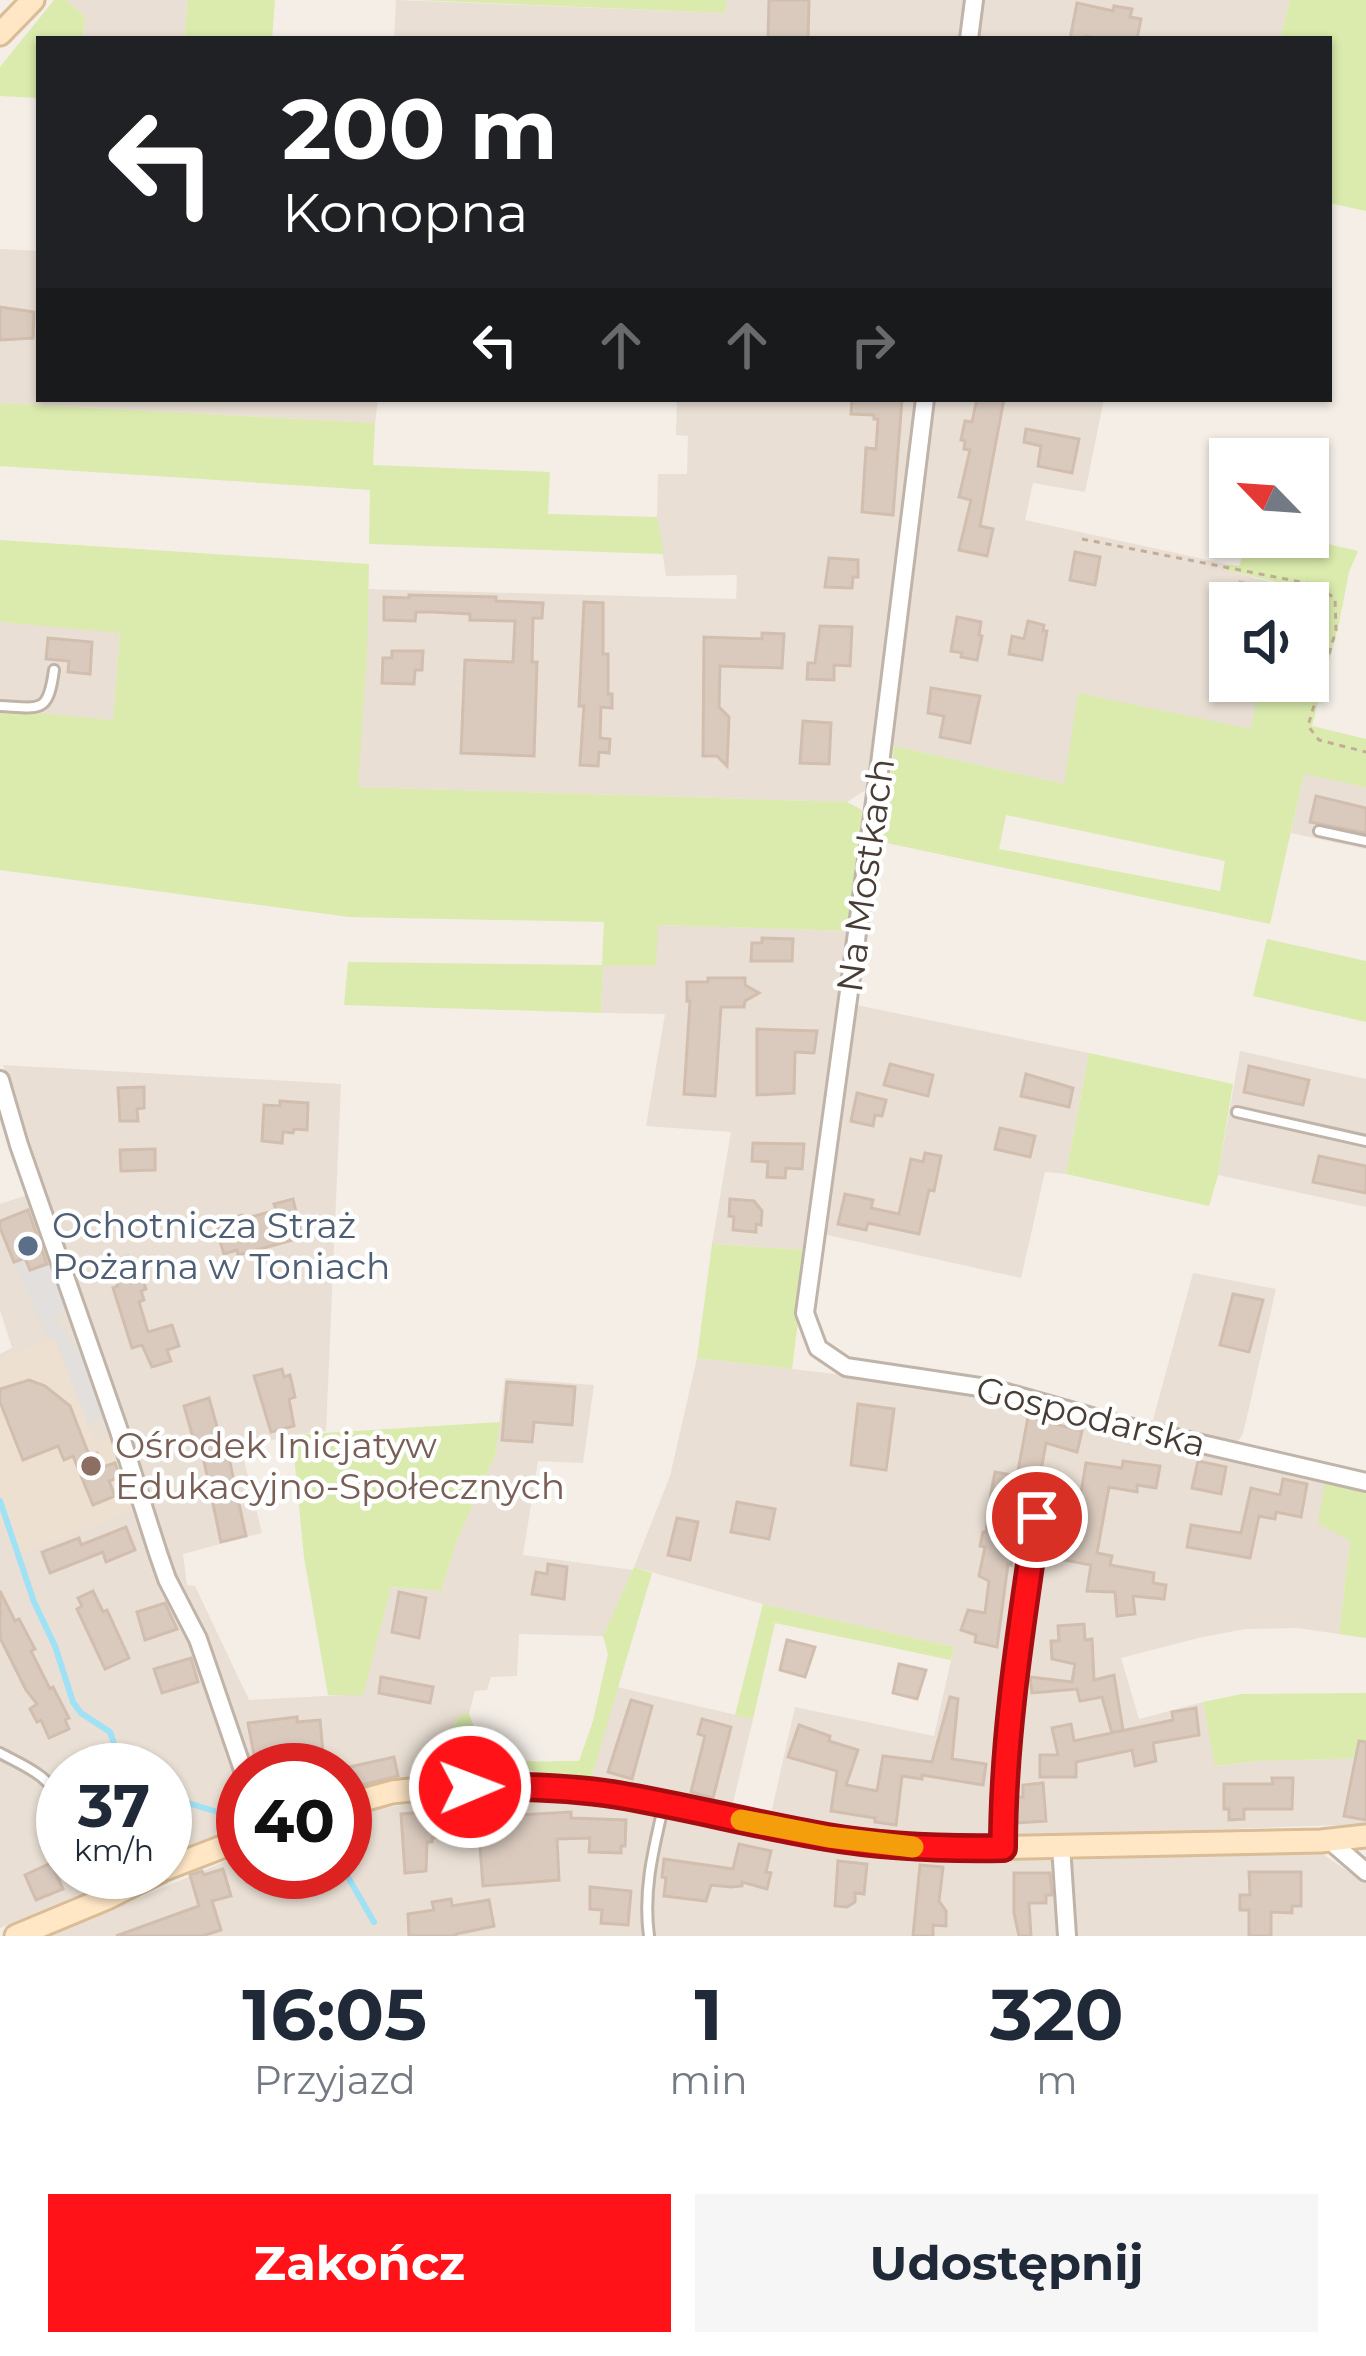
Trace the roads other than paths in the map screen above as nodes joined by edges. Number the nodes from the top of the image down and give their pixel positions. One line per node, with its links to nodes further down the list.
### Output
1 (32, 0): 3 (street)
2 (974, 0): 4 (street)
3 (0, 34)
4 (969, 36)
5 (925, 402): 13 (street, Na Mostkach)
6 (54, 670): 7 (lane)
7 (0, 706)
8 (1319, 831): 9 (lane)
9 (1366, 842)
10 (0, 1080): 16 (street)
11 (1237, 1112): 12 (lane)
12 (1366, 1141)
13 (818, 1348): 14 (street, Gospodarska)
14 (1366, 1482)
15 (1037, 1517): 24 (street)
16 (234, 1743)
17 (0, 1753): 18 (lane)
18 (36, 1773)
19 (372, 1797): 20 (street)
20 (664, 1805): 24 (street); 28 (lane)
21 (1366, 1836): 22 (street)
22 (1329, 1840): 23 (street); 25 (street)
23 (1061, 1846): 24 (street); 29 (street)
24 (1003, 1848)
25 (1366, 1872)
26 (105, 1899): 27 (street)
27 (16, 1936)
28 (649, 1936)
29 (1066, 1936)

